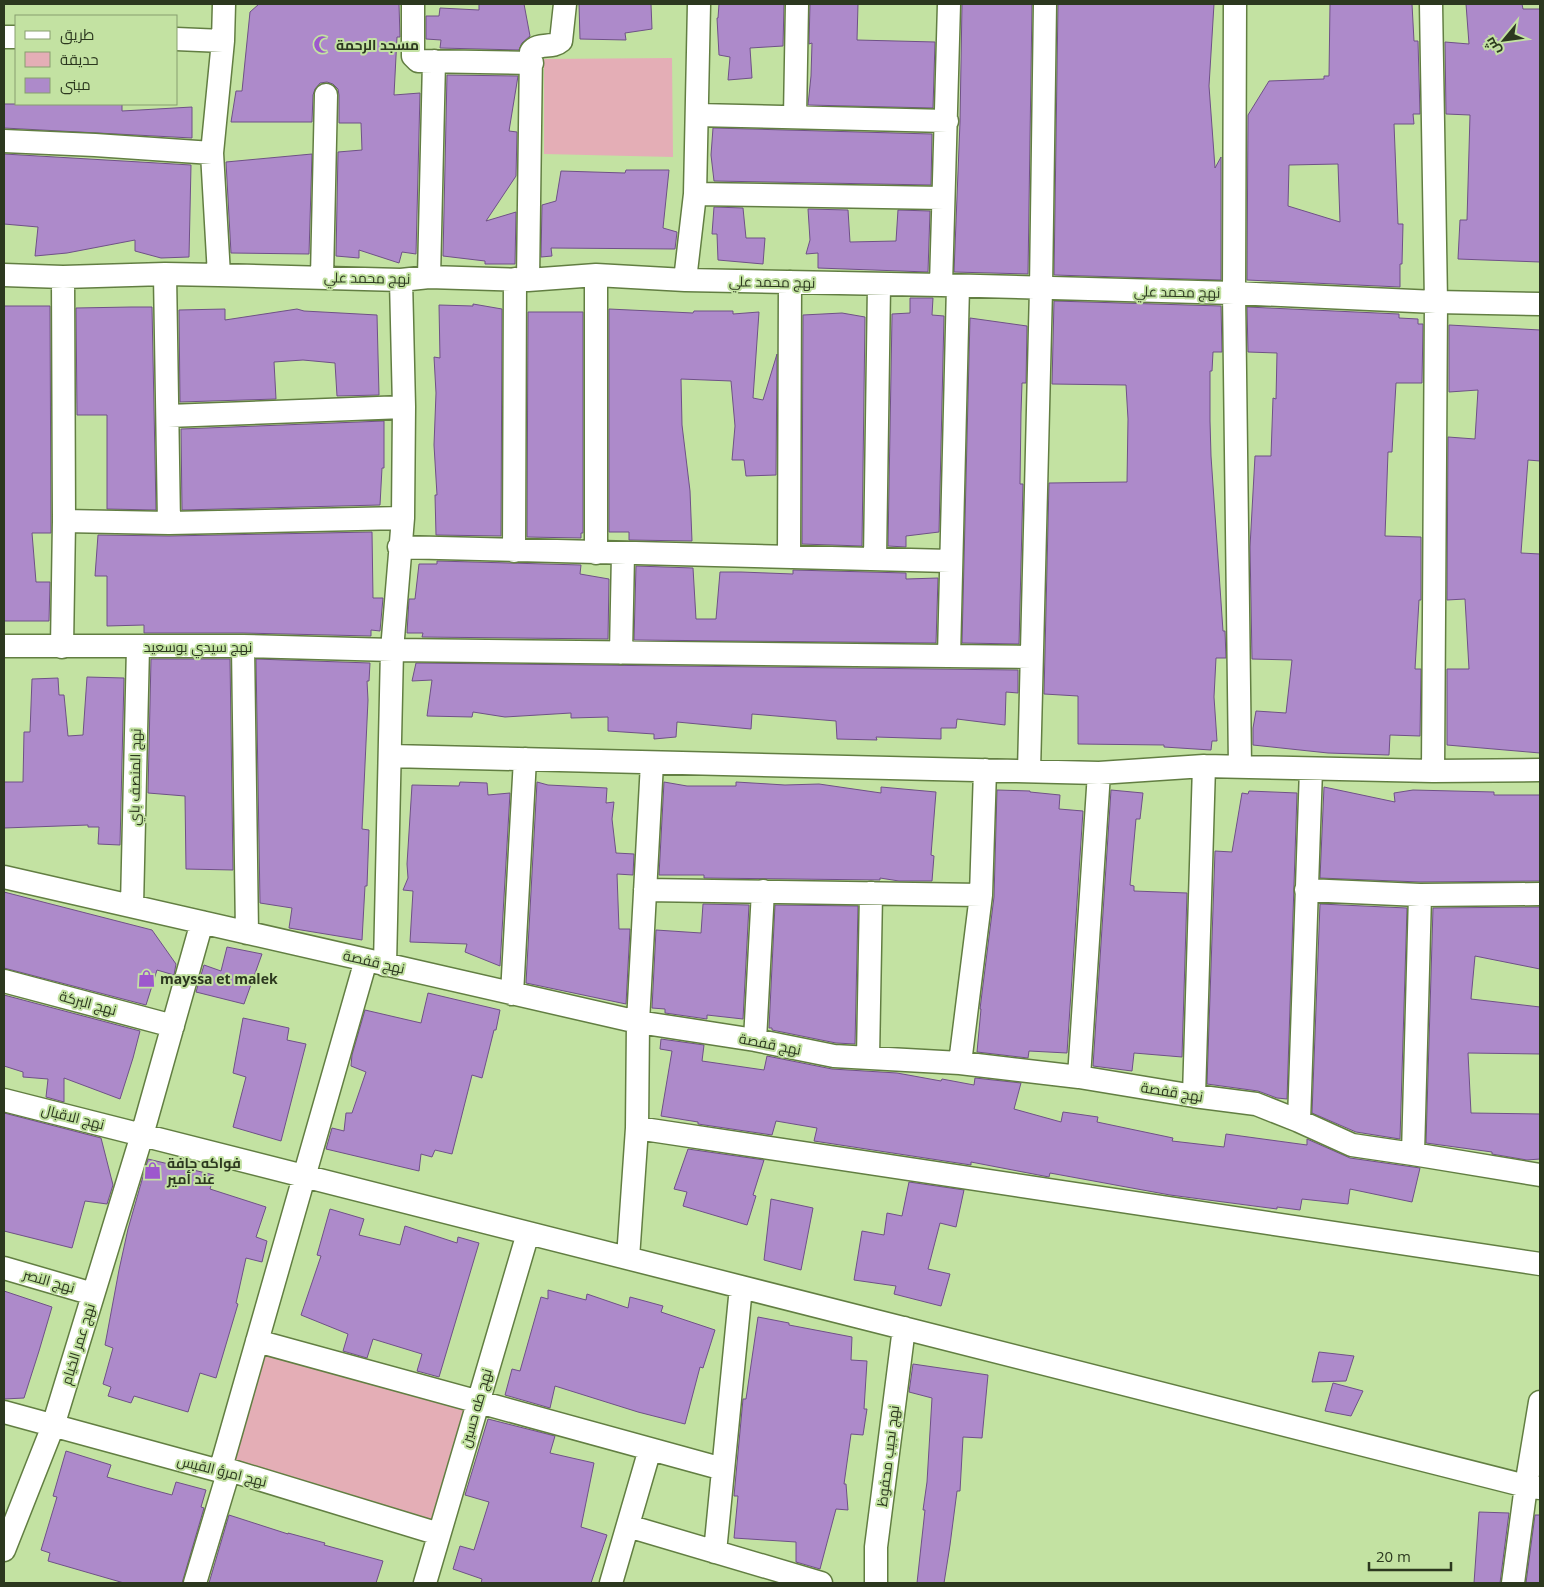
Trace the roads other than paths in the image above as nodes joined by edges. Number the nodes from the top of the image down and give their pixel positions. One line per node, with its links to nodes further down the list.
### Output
1 (224, 4): 11 (street)
2 (413, 4): 12 (street)
3 (565, 4): 13 (street)
4 (699, 4): 15 (street)
5 (797, 4): 16 (street)
6 (949, 4): 17 (street)
7 (1045, 4): 35 (street)
8 (1235, 4): 36 (street)
9 (1431, 4): 37 (street)
10 (178, 39): 11 (street)
11 (223, 41): 19 (street)
12 (434, 61): 13 (street); 28 (street)
13 (532, 63): 29 (street)
14 (326, 95): 27 (street)
15 (697, 115): 16 (street); 20 (street)
16 (795, 117): 17 (street)
17 (947, 121): 21 (street)
18 (4, 141): 19 (street)
19 (212, 153): 24 (street)
20 (695, 194): 21 (street); 31 (street)
21 (944, 198): 34 (street)
22 (165, 274): 24 (street, نهج محمد علي); 26 (street, نهج محمد علي); 40 (street)
23 (4, 275): 26 (street, نهج محمد علي)
24 (219, 275): 27 (street, نهج محمد علي)
25 (596, 276): 29 (street, نهج محمد علي); 31 (street, نهج محمد علي); 46 (street)
26 (63, 277): 42 (street)
27 (322, 277): 30 (street, نهج محمد علي)
28 (429, 277): 29 (street, نهج محمد علي); 30 (street, نهج محمد علي)
29 (521, 279): 45 (street)
30 (401, 280): 39 (street)
31 (685, 280): 32 (street, نهج محمد علي)
32 (790, 282): 33 (street, نهج محمد علي); 48 (street)
33 (879, 285): 34 (street, نهج محمد علي); 49 (street)
34 (949, 286): 35 (street, نهج محمد علي); 50 (street)
35 (1041, 289): 36 (street, نهج محمد علي); 58 (street)
36 (1234, 293): 37 (street, نهج محمد علي); 63 (street)
37 (1436, 302): 38 (street, نهج محمد علي); 68 (street)
38 (1540, 304)
39 (404, 407): 40 (street); 41 (street)
40 (168, 416): 43 (street)
41 (403, 518): 43 (street); 44 (street)
42 (64, 521): 43 (street); 53 (street)
43 (170, 524)
44 (399, 547): 45 (street); 55 (street)
45 (514, 551): 46 (street)
46 (596, 553): 47 (street)
47 (623, 554): 48 (street); 56 (street)
48 (789, 557): 49 (street)
49 (875, 559): 50 (street)
50 (950, 561): 57 (street)
51 (4, 646): 53 (street, نهج سيدي بوسعيد)
52 (243, 646): 54 (street, نهج سيدي بوسعيد); 55 (street, نهج سيدي بوسعيد); 80 (street)
53 (62, 647): 54 (street, نهج سيدي بوسعيد)
54 (138, 648): 78 (street, نهج المنصف باي)
55 (392, 650): 56 (street, نهج سيدي بوسعيد); 59 (street)
56 (621, 653): 57 (street, نهج سيدي بوسعيد)
57 (948, 656): 58 (street, نهج سيدي بوسعيد)
58 (1031, 657): 67 (street)
59 (390, 756): 60 (street); 81 (street)
60 (525, 759): 61 (street); 83 (street)
61 (652, 763): 65 (street); 71 (street)
62 (1204, 766): 63 (street); 69 (street); 90 (street)
63 (1240, 766): 64 (street)
64 (1311, 769): 68 (street); 72 (street)
65 (985, 770): 67 (street); 76 (street)
66 (1540, 770): 68 (street)
67 (1029, 771): 69 (street)
68 (1433, 771)
69 (1100, 773): 89 (street)
70 (4, 877): 78 (street, نهج قفصة)
71 (645, 890): 73 (street); 84 (street)
72 (1306, 890): 77 (street); 92 (street)
73 (763, 891): 74 (street); 86 (street)
74 (871, 893): 76 (street); 87 (street)
75 (1540, 894): 77 (street)
76 (981, 895): 88 (street)
77 (1420, 895): 95 (street)
78 (132, 906): 79 (street, نهج قفصة)
79 (202, 922): 80 (street, نهج قفصة); 85 (street, نهج عمر الخيام)
80 (247, 933): 81 (street, نهج قفصة)
81 (376, 963): 83 (street, نهج قفصة); 97 (street)
82 (4, 981): 85 (street, نهج البركة)
83 (512, 994): 84 (street, نهج قفصة)
84 (638, 1022): 86 (street, نهج قفصة); 93 (street)
85 (173, 1026): 94 (street, نهج عمر الخيام)
86 (755, 1040): 87 (street, نهج قفصة)
87 (868, 1058): 88 (street, نهج قفصة)
88 (960, 1063): 89 (street, نهج قفصة)
89 (1079, 1077): 90 (street, نهج قفصة)
90 (1194, 1096): 92 (street, نهج قفصة)
91 (4, 1100): 94 (street, نهج الاقبال)
92 (1299, 1121): 95 (street, نهج قفصة)
93 (637, 1128): 99 (street); 100 (street)
94 (142, 1135): 97 (street, نهج الاقبال); 103 (street, نهج عمر الخيام)
95 (1413, 1154): 96 (street, نهج قفصة)
96 (1540, 1175)
97 (305, 1176): 98 (street, نهج الاقبال); 105 (street)
98 (528, 1233): 99 (street, نهج الاقبال); 106 (street, نهج طه حسين)
99 (628, 1258): 102 (street, نهج الاقبال)
100 (1540, 1264)
101 (4, 1268): 103 (street, نهج النصر)
102 (741, 1287): 104 (street, نهج الاقبال); 111 (street)
103 (94, 1294): 109 (street, نهج عمر الخيام)
104 (904, 1328): 113 (street, نهج الاقبال); 122 (street, نهج نجيب محفوظ)
105 (257, 1341): 106 (street); 112 (street)
106 (478, 1402): 110 (street); 115 (street, نهج طه حسين)
107 (1540, 1402): 113 (street)
108 (4, 1412): 109 (street, نهج امرؤ القيس)
109 (53, 1426): 112 (street, نهج امرؤ القيس); 116 (street, نهج عمر الخيام)
110 (650, 1449): 111 (street); 114 (street)
111 (722, 1468): 117 (street)
112 (225, 1470): 115 (street, نهج امرؤ القيس); 118 (street)
113 (1533, 1487): 123 (street)
114 (628, 1526): 117 (street); 120 (street)
115 (439, 1534): 119 (street, نهج طه حسين)
116 (4, 1550)
117 (714, 1552): 121 (street)
118 (195, 1583)
119 (425, 1583)
120 (612, 1583)
121 (821, 1583)
122 (876, 1583)
123 (1513, 1583)

